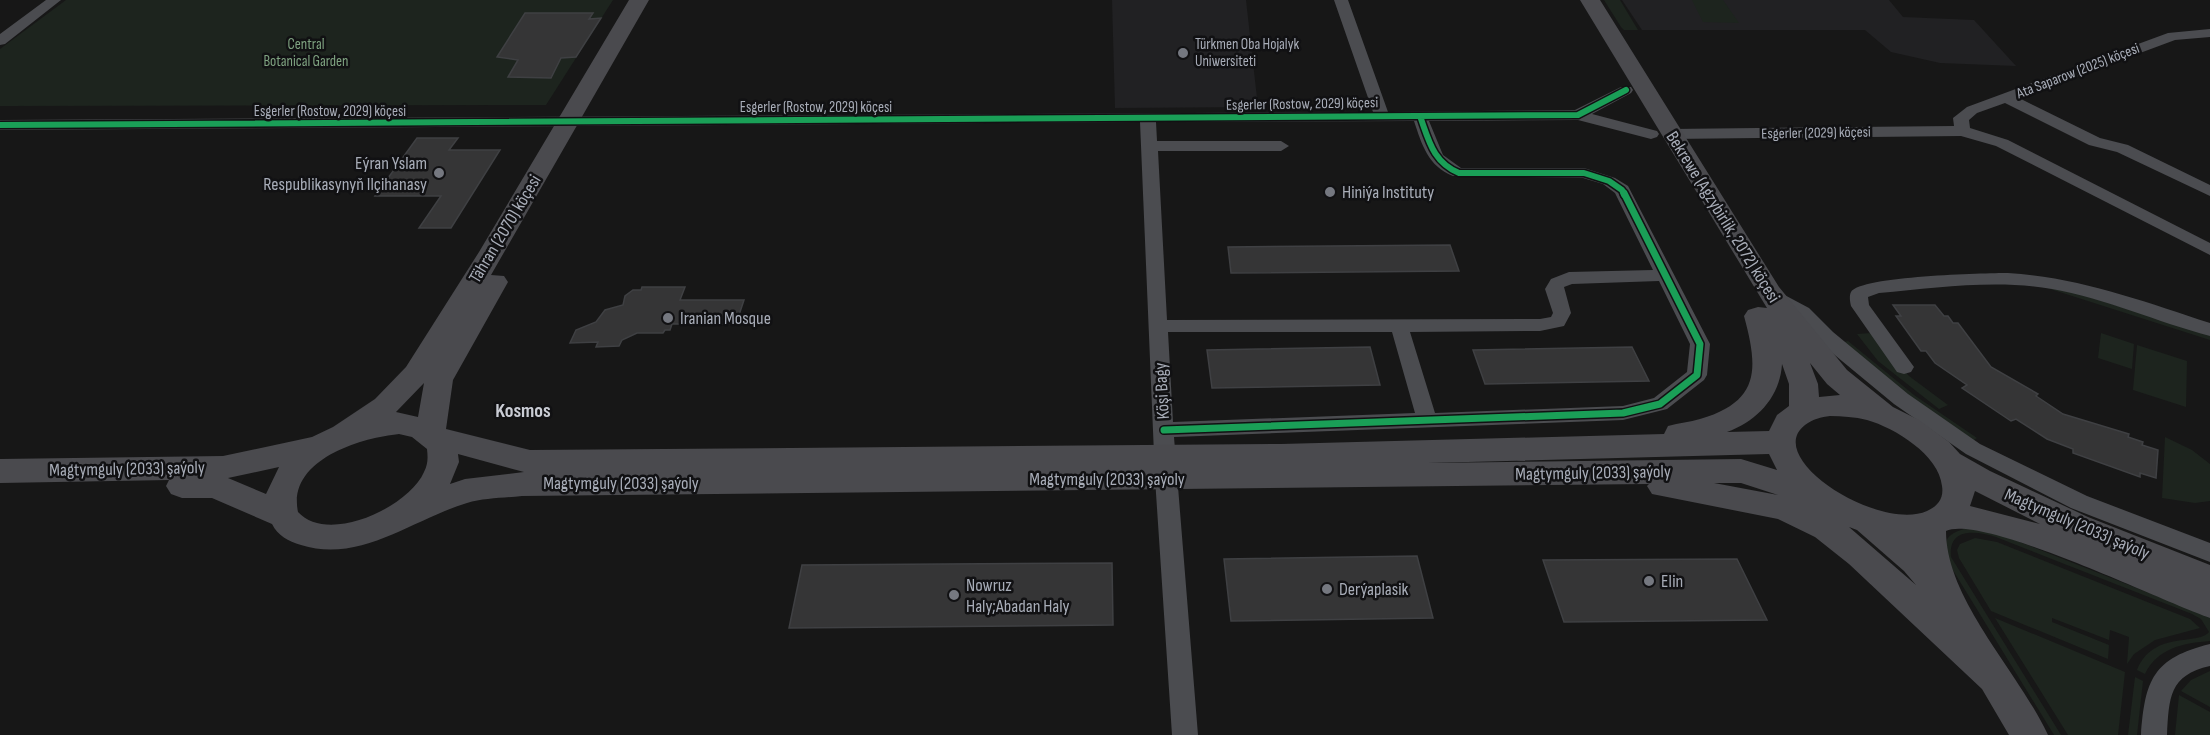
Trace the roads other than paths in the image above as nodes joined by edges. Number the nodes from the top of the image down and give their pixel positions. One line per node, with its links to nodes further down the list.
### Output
1 (54, 0): 8 (street)
2 (639, 0): 15 (main road, Tähran (2070) köçesi)
3 (655, 0): 15 (main road, Tähran (2070) köçesi)
4 (1341, 0): 13 (street)
5 (1575, 0): 9 (main road, Bekrewe (Agzybirlik, 2072) köçesi)
6 (1590, 0): 18 (main road, Bekrewe (Agzybirlik, 2072) köçesi)
7 (2210, 33): 10 (street, Ata Saparow (2025) köçesi)
8 (0, 41)
9 (1626, 90): 11 (street, Esgerler (Rostow, 2029) köçesi); 18 (main road, Bekrewe (Agzybirlik, 2072) köçesi)
10 (2007, 98): 17 (street, Ata Saparow (2025) köçesi); 21 (street)
11 (1578, 115): 12 (street, Esgerler (Rostow, 2029) köçesi); 18 (street, Bekrewe (Agzybirlik, 2072) köçesi)
12 (1420, 116): 13 (street, Esgerler (Rostow, 2029) köçesi); 23 (street)
13 (1382, 117): 14 (street, Esgerler (Rostow, 2029) köçesi)
14 (1148, 119): 15 (street, Esgerler (Rostow, 2029) köçesi); 19 (street, Köşi Bagy)
15 (577, 123): 16 (street, Esgerler (Rostow, 2029) köçesi); 32 (main road, Tähran (2070) köçesi); 33 (main road, Tähran (2070) köçesi)
16 (0, 125)
17 (1962, 131): 18 (street, Esgerler (2029) köçesi); 22 (street, Esgerler (2029) köçesi)
18 (1661, 134): 24 (main road, Bekrewe (Agzybirlik, 2072) köçesi)
19 (1149, 146): 20 (street); 26 (street, Köşi Bagy)
20 (1281, 146)
21 (2210, 191)
22 (2210, 250)
23 (1665, 276): 25 (street); 31 (street)
24 (1761, 293): 29 (main road, Bekrewe (Agzybirlik, 2072) köçesi); 30 (main road, Bekrewe (Agzybirlik, 2072) köçesi); 36 (main road); 45 (street)
25 (1399, 325): 26 (street); 31 (street)
26 (1159, 326): 35 (street, Köşi Bagy)
27 (2210, 330): 28 (street)
28 (1904, 367)
29 (1804, 410): 30 (main road); 34 (main road)
30 (1882, 414): 37 (main road)
31 (1427, 420): 35 (street)
32 (434, 435): 33 (main road); 35 (main road, Magtymguly (2033) şaýoly); 42 (main road)
33 (334, 440): 38 (main road, Magtymguly (2033) şaýoly); 41 (main road)
34 (1781, 442): 36 (main road, Magtymguly (2033) şaýoly); 40 (main road)
35 (1165, 455): 36 (main road, Magtymguly (2033) şaýoly); 42 (main road, Magtymguly (2033) şaýoly); 51 (street, Köşi Bagy)
36 (1581, 461): 40 (main road, Magtymguly (2033) şaýoly); 50 (main road)
37 (1948, 462): 43 (main road); 46 (main road, Magtymguly (2033) şaýoly)
38 (0, 471)
39 (0, 488): 41 (main road, Magtymguly (2033) şaýoly)
40 (1815, 494): 44 (main road)
41 (282, 515): 42 (main road)
42 (401, 516)
43 (1939, 518): 44 (main road); 47 (main road); 48 (main road, Magtymguly (2033) şaýoly)
44 (1868, 520): 47 (main road)
45 (2210, 553)
46 (2210, 579)
47 (1943, 592): 50 (main road)
48 (2210, 604)
49 (2210, 655): 53 (street)
50 (1995, 678): 52 (main road)
51 (1185, 735)
52 (2030, 735)
53 (2154, 735)

